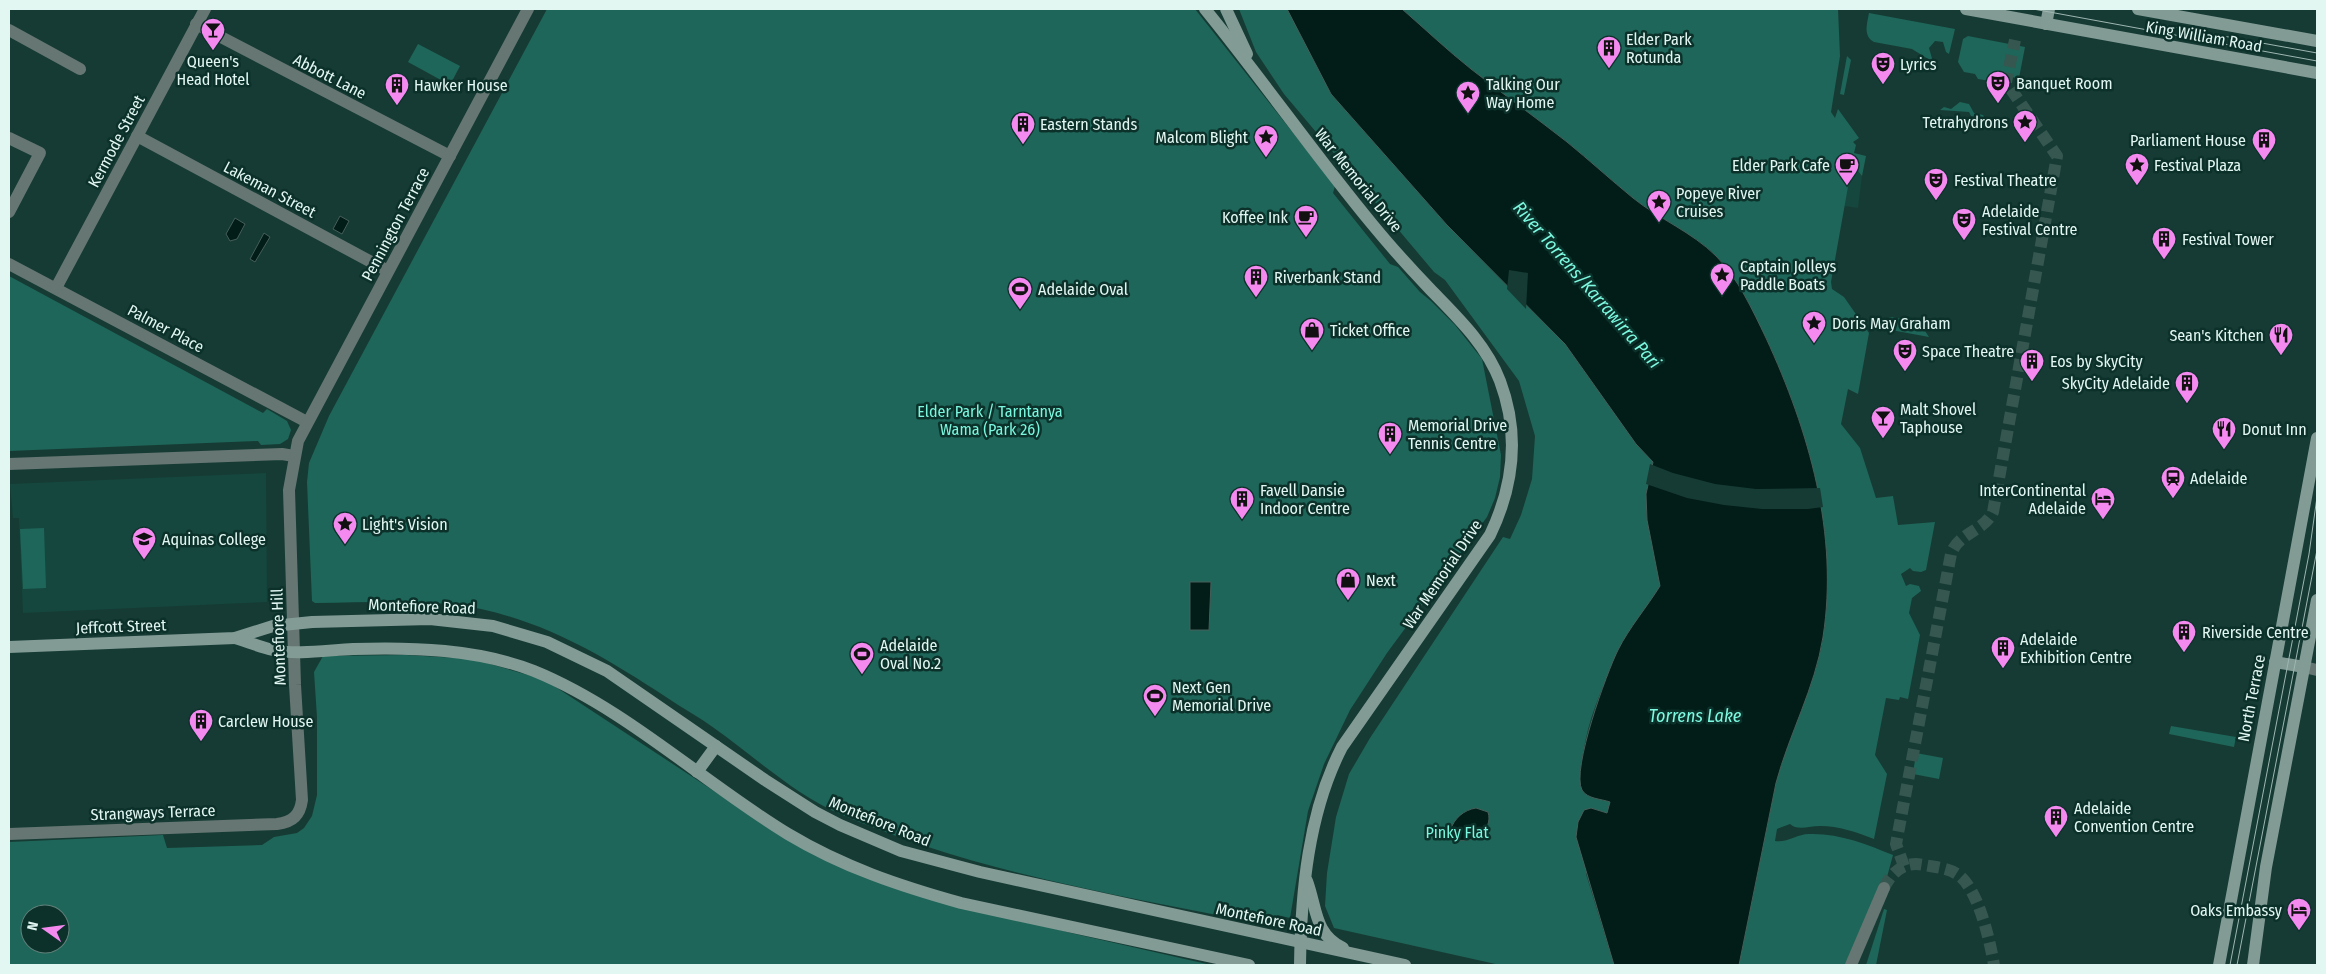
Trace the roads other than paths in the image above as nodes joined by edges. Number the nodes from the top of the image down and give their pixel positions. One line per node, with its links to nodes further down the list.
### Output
1 (205, 9): 8 (street, Kermode Street)
2 (528, 9): 17 (street, Pennington Terrace)
3 (1205, 9): 14 (main road, War Memorial Drive)
4 (1226, 9): 14 (main road)
5 (1966, 9): 9 (main road, King William Road)
6 (2049, 9): 9 (main road)
7 (2138, 9): 11 (main road, King William Road)
8 (196, 24): 15 (street, Kermode Street); 17 (street, Abbott Lane)
9 (2046, 24): 13 (main road, King William Road)
10 (9, 30): 12 (street)
11 (2314, 40)
12 (80, 69)
13 (2317, 73)
14 (1258, 78): 37 (main road, War Memorial Drive)
15 (137, 136): 20 (street, Lakeman Street); 21 (street, Kermode Street)
16 (9, 138): 18 (street)
17 (450, 156): 20 (street, Pennington Terrace)
18 (9, 212)
19 (9, 264): 21 (street, Palmer Place)
20 (388, 271): 22 (street, Pennington Terrace)
21 (56, 288): 22 (street, Palmer Place)
22 (307, 422): 24 (street, Pennington Terrace)
23 (2317, 438): 31 (main road, North Terrace)
24 (294, 456): 25 (street); 27 (street, Montefiore Hill)
25 (9, 464)
26 (2317, 600): 32 (main road)
27 (293, 624): 28 (main road, Jeffcott Street); 30 (street, Montefiore Hill); 33 (main road, Montefiore Road)
28 (235, 638): 29 (main road, Jeffcott Street); 30 (main road, Jeffcott Street)
29 (9, 647)
30 (294, 651): 34 (main road); 35 (street, Montefiore Hill)
31 (2275, 662): 32 (main road); 45 (main road, North Terrace)
32 (2311, 669): 46 (main road)
33 (716, 746): 34 (main road); 39 (main road, Montefiore Road)
34 (697, 772): 41 (main road)
35 (297, 816): 36 (street, Strangways Terrace)
36 (9, 834)
37 (1306, 877): 39 (main road, War Memorial Drive); 40 (main road)
38 (1884, 888): 44 (street)
39 (1300, 942): 40 (main road, Montefiore Road); 42 (main road, War Memorial Drive)
40 (1360, 955): 43 (main road, Montefiore Road)
41 (1249, 965)
42 (1300, 965)
43 (1405, 965)
44 (1851, 965)
45 (2219, 965)
46 (2253, 965)

